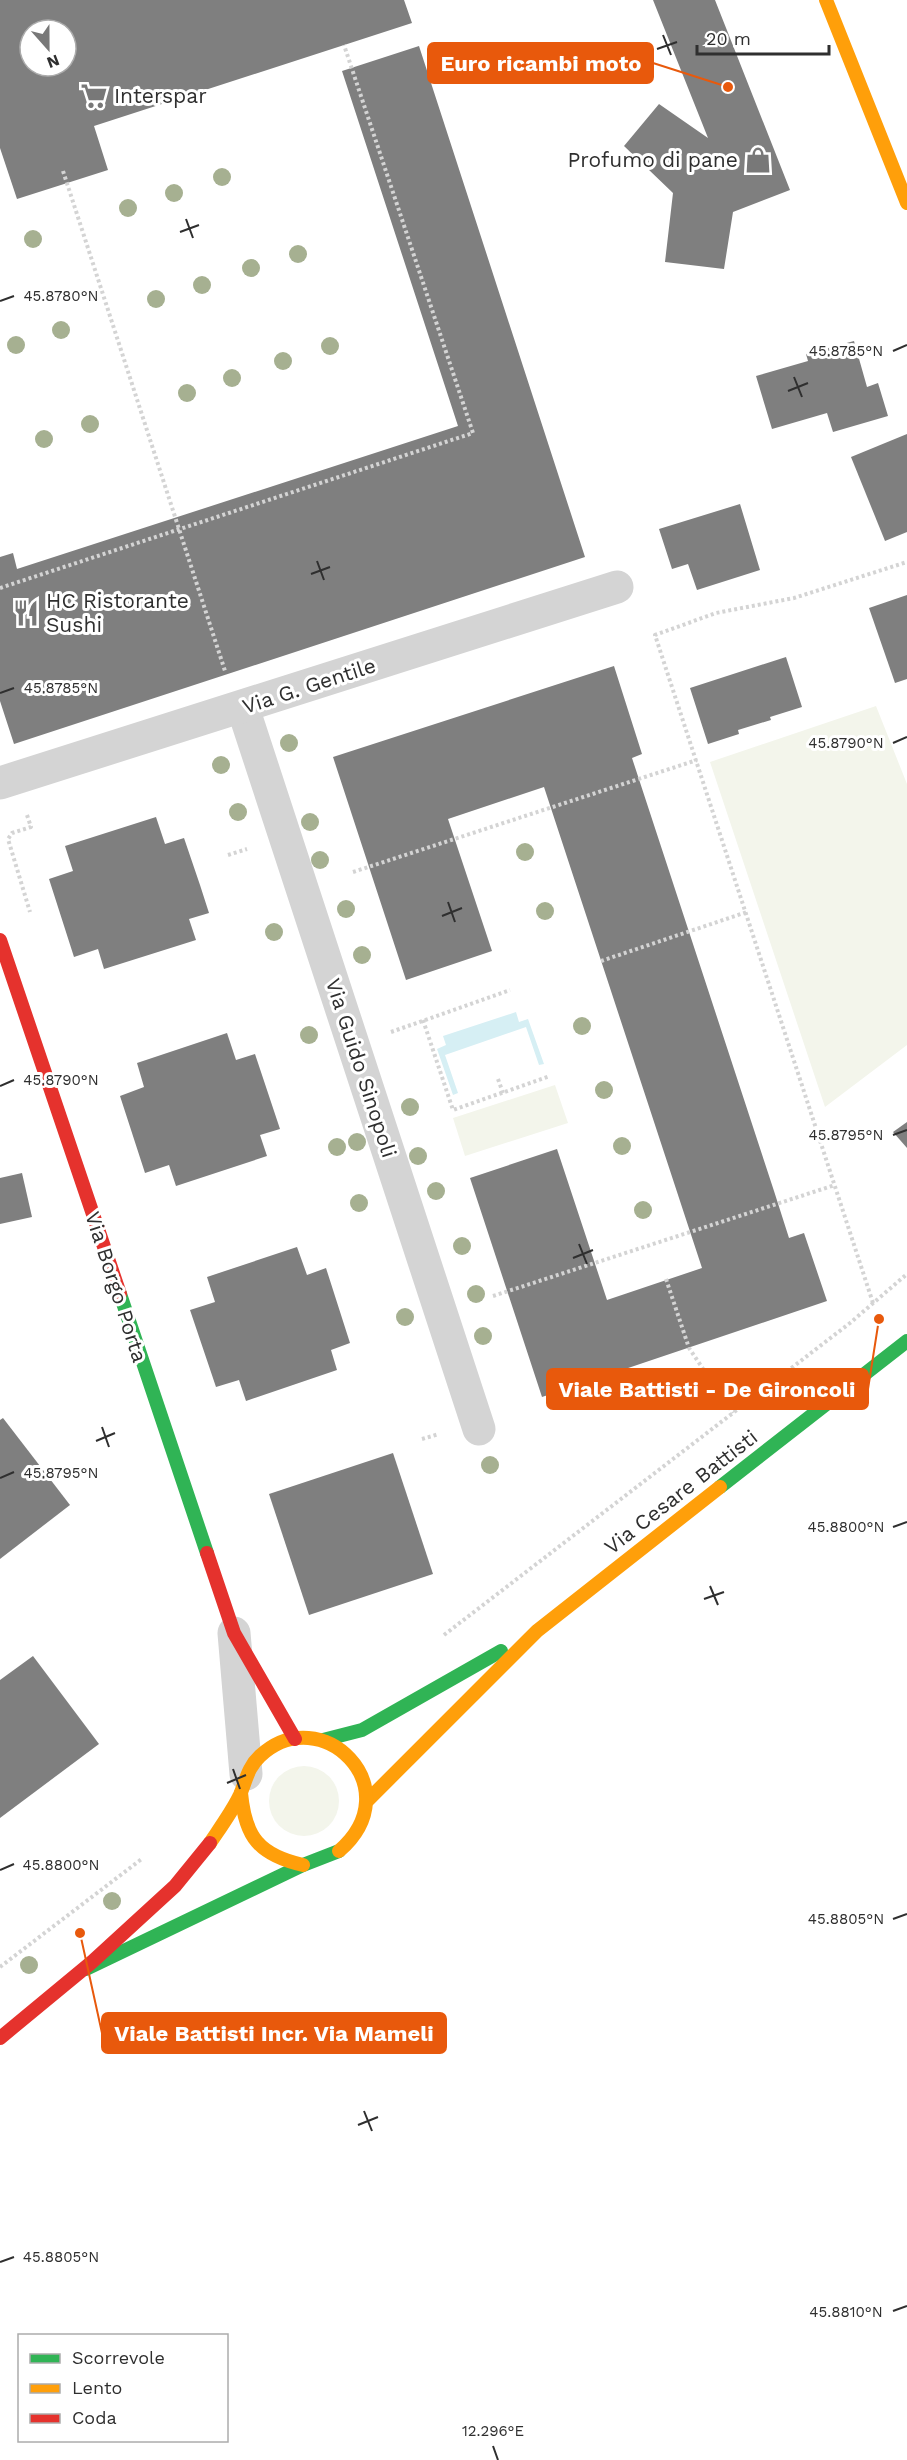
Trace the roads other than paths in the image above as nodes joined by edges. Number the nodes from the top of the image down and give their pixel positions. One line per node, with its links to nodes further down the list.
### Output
1 (826, 0): 2 (street)
2 (907, 203)
3 (617, 587): 4 (street, Via G. Gentile)
4 (243, 708): 5 (street, Via G. Gentile); 8 (street, Via Guido Sinopoli)
5 (0, 783)
6 (0, 940): 10 (street, Via Borgo Porta)
7 (907, 1341): 9 (street, Via Cesare Battisti)
8 (479, 1429)
9 (537, 1631): 12 (street, Via Cesare Battisti); 14 (street, Via Cesare Battisti)
10 (234, 1633): 11 (street, Via Borgo Porta); 13 (street, Via Borgo Porta)
11 (295, 1739): 12 (street, Via Cesare Battisti); 13 (street, Via Cesare Battisti)
12 (323, 1740): 14 (street)
13 (244, 1784): 15 (street); 16 (street, Via Cesare Battisti)
14 (368, 1800): 15 (street, Via Cesare Battisti)
15 (303, 1865): 16 (street, Via Cesare Battisti)
16 (86, 1970): 17 (street, Via Cesare Battisti)
17 (0, 2038)

